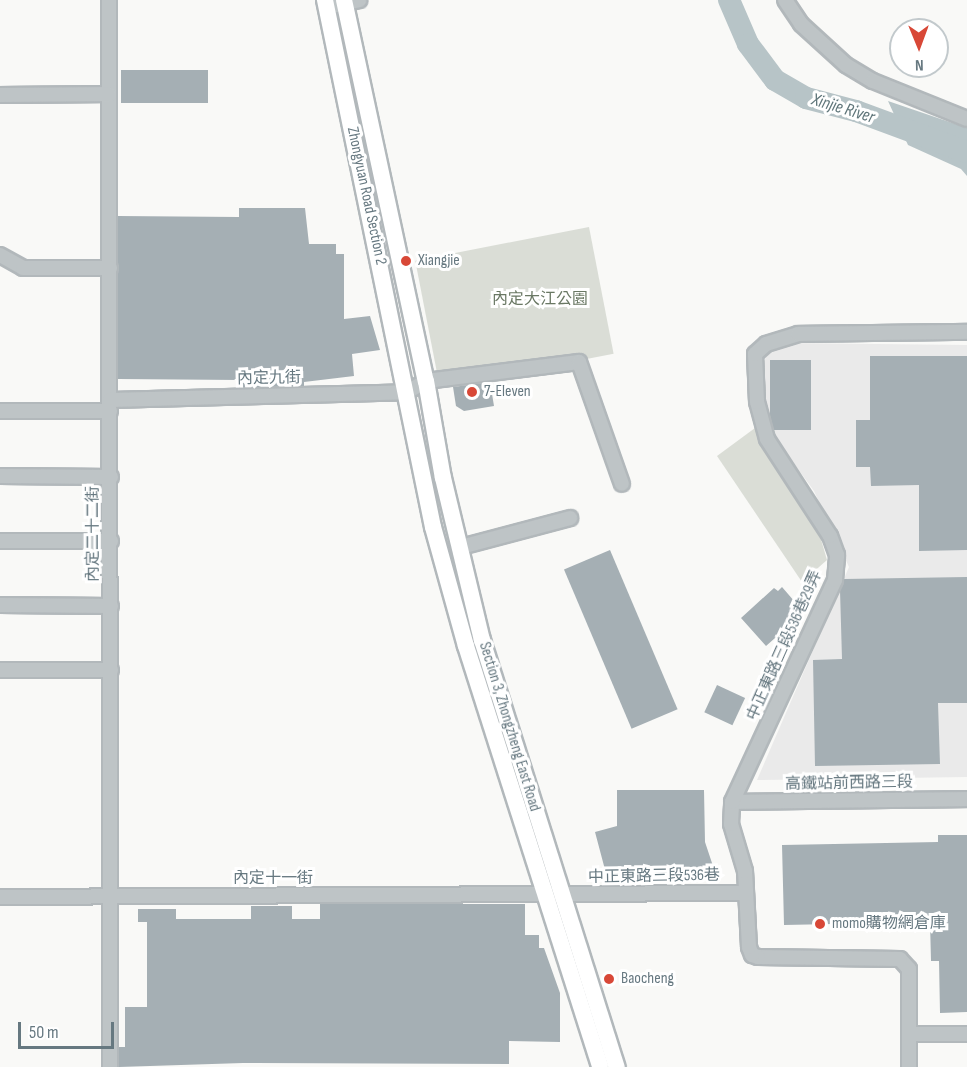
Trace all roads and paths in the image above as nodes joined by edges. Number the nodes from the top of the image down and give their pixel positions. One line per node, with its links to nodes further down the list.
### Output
1 (108, 0): 5 (street, 內定二十二街)
2 (785, 0): 7 (street)
3 (350, 1): 4 (street); 11 (main road, Zhongyuan Road Section 2)
4 (326, 4): 12 (main road, Zhongyuan Road Section 2)
5 (109, 94): 6 (street); 9 (street, 內定二十二街)
6 (0, 95)
7 (967, 119)
8 (0, 255): 9 (street)
9 (110, 268): 13 (street, 內定二十二街)
10 (967, 332): 27 (street, 中正東路三段536巷29弄)
11 (426, 381): 12 (street, 內定九街); 17 (street); 21 (main road, Section 3, Zhongzheng East Road)
12 (406, 392): 13 (street, 內定九街); 30 (main road, Zhongyuan Road Section 2)
13 (110, 406): 14 (street, 內定九街); 16 (street, 內定二十二街)
14 (0, 411)
15 (0, 476): 16 (street)
16 (111, 477): 20 (street, 內定二十二街)
17 (622, 484)
18 (570, 518): 21 (street)
19 (0, 541): 20 (street)
20 (111, 541): 23 (street, 內定二十二街)
21 (461, 547): 30 (main road, Section 3, Zhongzheng East Road)
22 (0, 605): 23 (street)
23 (111, 606): 25 (street, 內定二十二街)
24 (0, 670): 25 (street)
25 (111, 670): 29 (street, 內定二十二街)
26 (967, 799): 27 (street, 高鐵站前西路三段)
27 (732, 802): 28 (street, 中正東路三段536巷29弄)
28 (746, 893): 30 (street, 中正東路三段536巷); 32 (street, 中正東路三段536巷29弄)
29 (109, 895): 30 (street, 內定十一街); 31 (street, 內定十一街); 34 (street, 內定二十二街)
30 (554, 896): 35 (main road, Section 3, Zhongzheng East Road); 36 (main road, Section 3, Zhongzheng East Road)
31 (0, 897)
32 (909, 1034): 33 (street); 37 (street)
33 (967, 1034)
34 (110, 1067)
35 (600, 1067)
36 (617, 1067)
37 (909, 1067)

